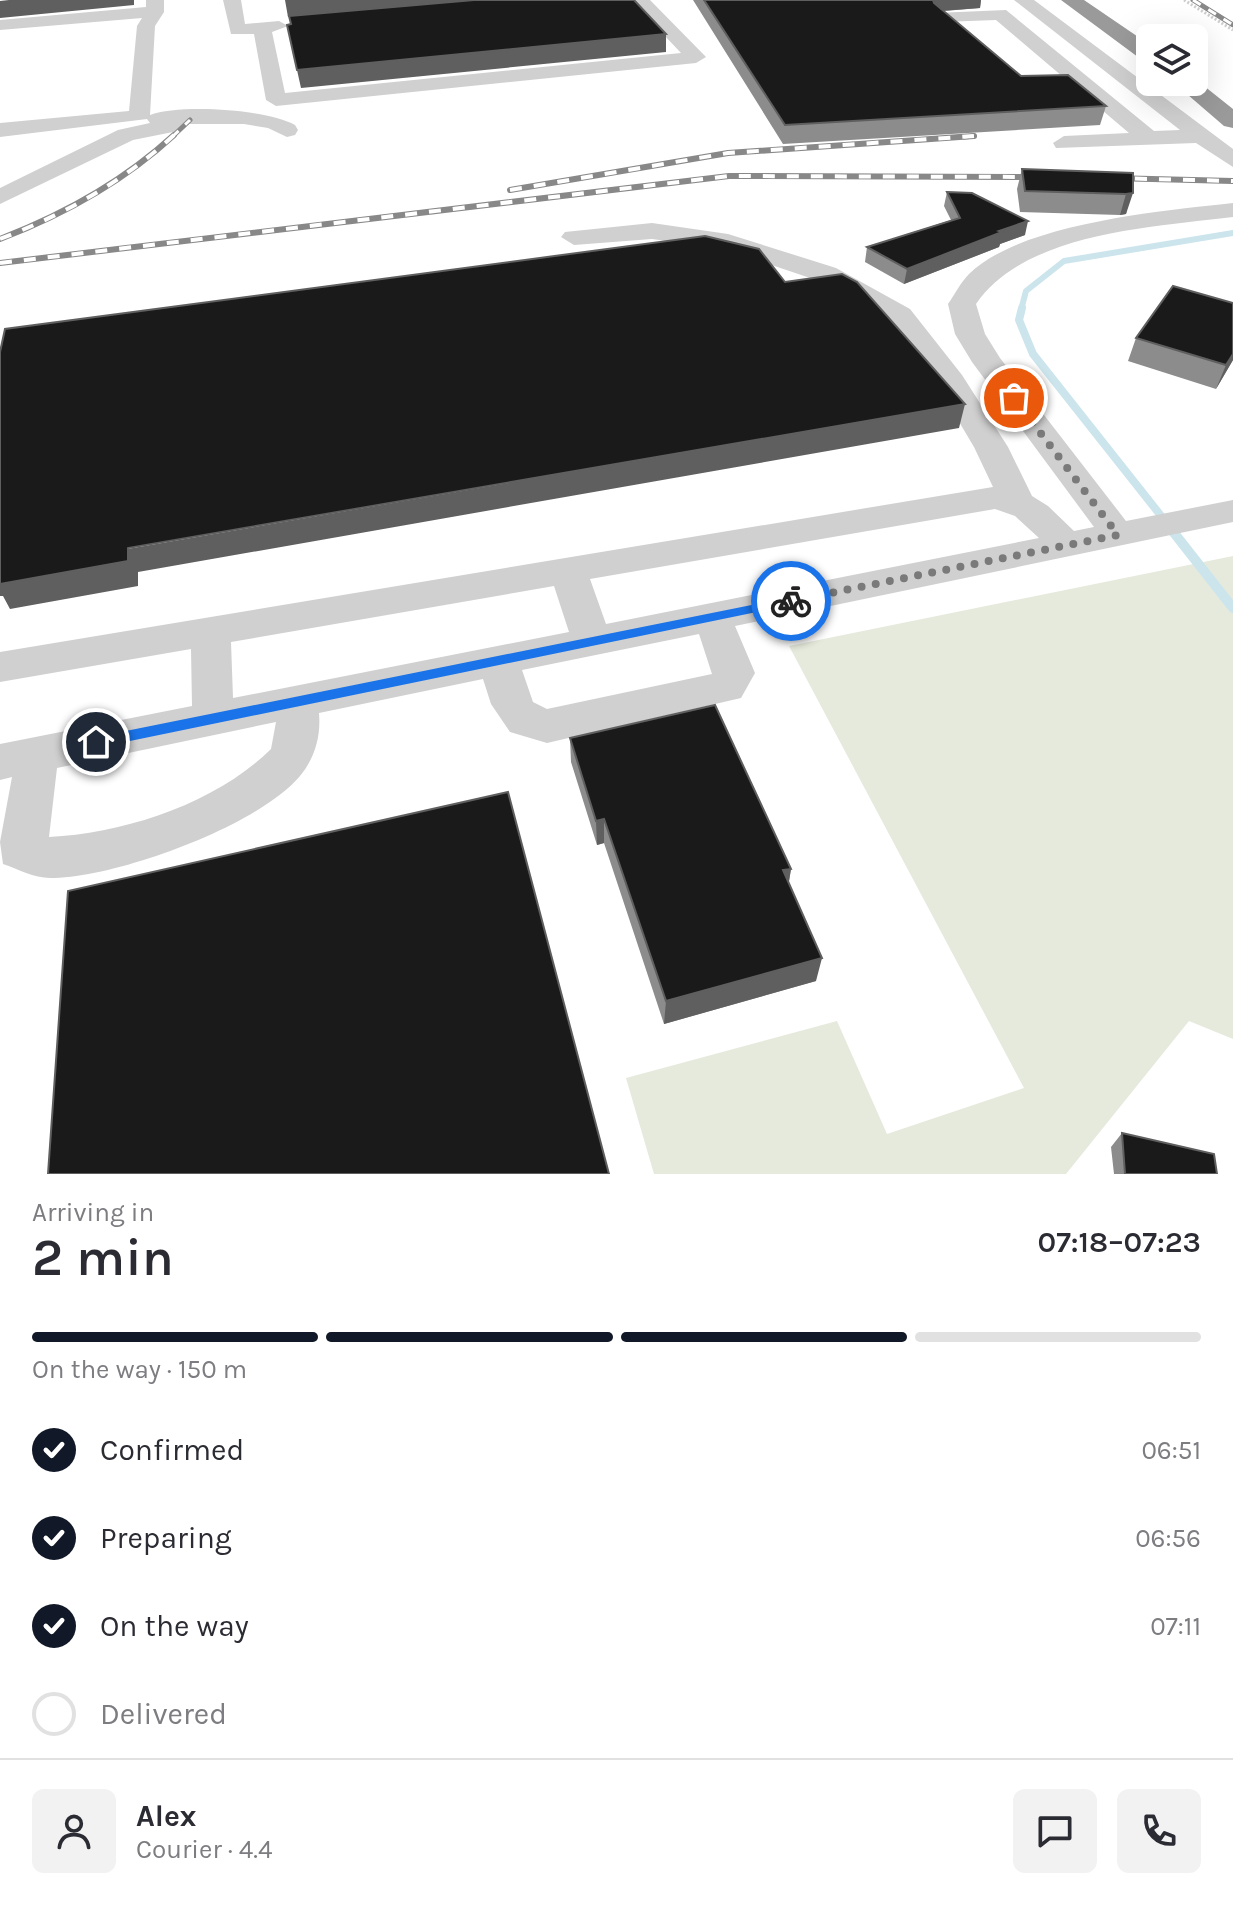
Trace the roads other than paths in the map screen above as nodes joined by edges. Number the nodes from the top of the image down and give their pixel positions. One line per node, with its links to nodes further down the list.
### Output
1 (232, 0): 11 (street)
2 (640, 0): 11 (street)
3 (1023, 0): 14 (street)
4 (1071, 0): 13 (highway)
5 (1118, 9): 8 (highway)
6 (152, 12): 9 (street); 12 (street); 19 (street)
7 (949, 24): 15 (street)
8 (1139, 24)
9 (0, 25)
10 (293, 25): 11 (street)
11 (262, 28)
12 (0, 37)
13 (1136, 45)
14 (1103, 61): 15 (street); 24 (street)
15 (1059, 63): 25 (street)
16 (1208, 88): 18 (highway)
17 (1208, 91): 21 (highway)
18 (1233, 113)
19 (139, 116): 20 (street); 22 (street)
20 (181, 120): 23 (street); 28 (street)
21 (1233, 121)
22 (0, 130)
23 (287, 130)
24 (1201, 136): 25 (street); 27 (street)
25 (1149, 138): 26 (street)
26 (1064, 143)
27 (1233, 160)
28 (0, 197)
29 (1233, 210): 33 (street)
30 (574, 237): 31 (street)
31 (1016, 500): 34 (street); 35 (street)
32 (1233, 511): 33 (street)
33 (1129, 533): 34 (street)
34 (1066, 545): 36 (street)
35 (568, 571): 37 (street); 38 (street)
36 (712, 617): 38 (street); 39 (street)
37 (211, 629): 40 (street); 42 (street)
38 (592, 641): 39 (street)
39 (499, 660): 41 (street)
40 (0, 667)
41 (296, 702): 42 (street); 43 (street)
42 (213, 719): 43 (street)
43 (18, 758)

